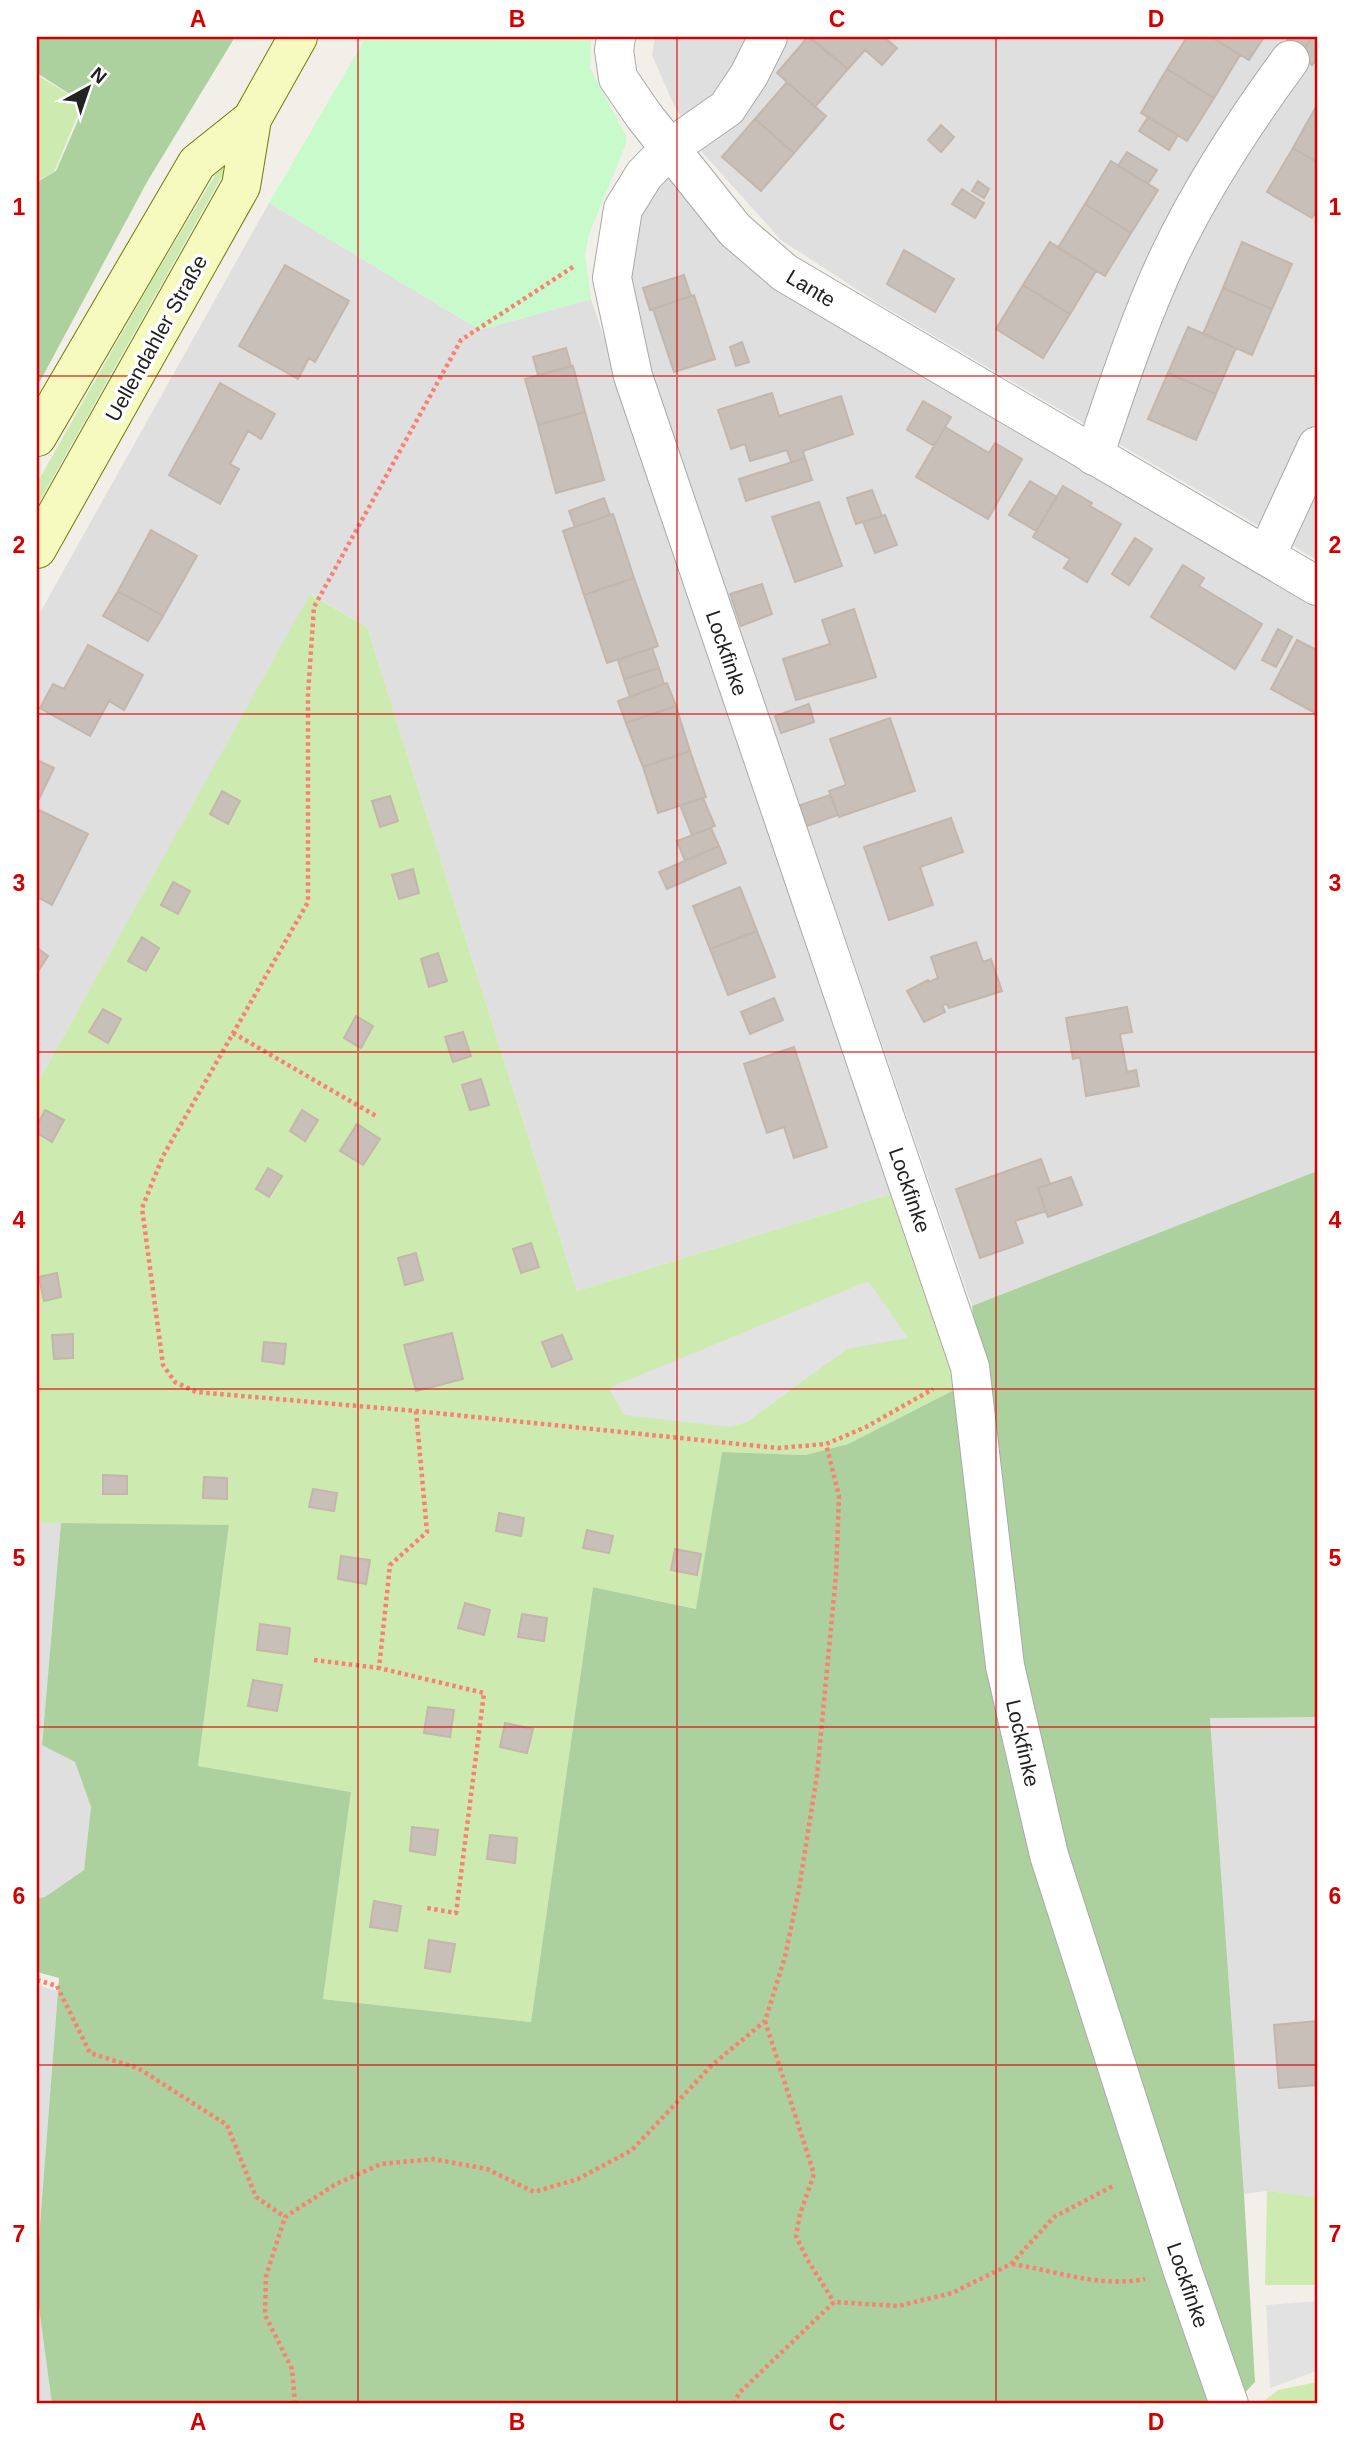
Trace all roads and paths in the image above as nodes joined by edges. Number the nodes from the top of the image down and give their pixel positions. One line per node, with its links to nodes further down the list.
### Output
1 (298, 37): 5 (main road, Uellendahler Straße)
2 (617, 37): 6 (street, Lante)
3 (768, 37): 6 (street, Lockfinke)
4 (1290, 61): 10 (street)
5 (252, 118): 8 (main road, Uellendahler Straße); 11 (main road, Uellendahler Straße)
6 (670, 148): 7 (street, Lockfinke); 10 (street, Lante)
7 (617, 239): 14 (path); 16 (street, Lockfinke)
8 (37, 438)
9 (1317, 446): 12 (street)
10 (1094, 456): 12 (street, Lante)
11 (37, 549)
12 (1266, 556): 13 (street, Lante)
13 (1317, 586)
14 (233, 1033): 15 (path); 17 (path)
15 (376, 1116)
16 (970, 1367): 18 (path); 24 (street, Lockfinke)
17 (416, 1411): 18 (path); 20 (path)
18 (826, 1444): 23 (path)
19 (314, 1660): 20 (path)
20 (379, 1668): 21 (path)
21 (427, 1908)
22 (37, 1980): 25 (path)
23 (765, 2021): 25 (path); 28 (path)
24 (1155, 2186): 26 (path); 27 (street, Lockfinke)
25 (285, 2217): 29 (path)
26 (1011, 2264): 27 (path); 28 (path)
27 (1182, 2269): 31 (street, Lockfinke)
28 (834, 2302): 30 (path)
29 (295, 2404)
30 (734, 2404)
31 (1228, 2404)

